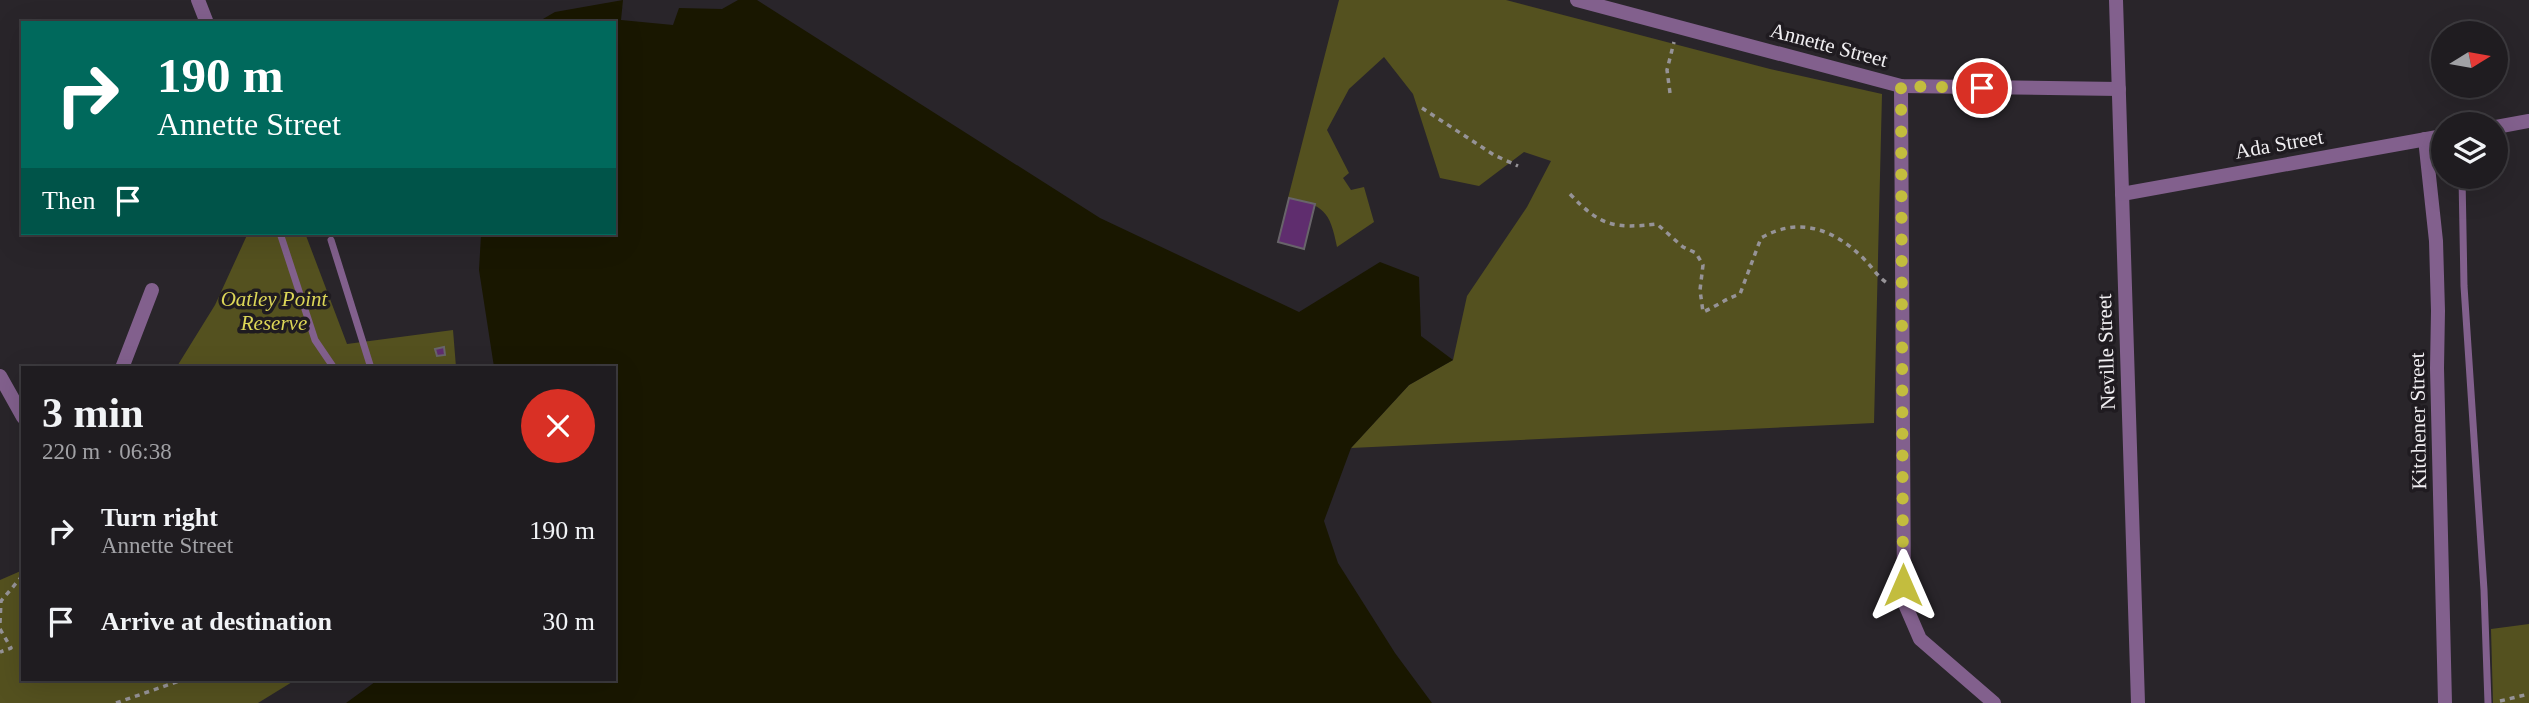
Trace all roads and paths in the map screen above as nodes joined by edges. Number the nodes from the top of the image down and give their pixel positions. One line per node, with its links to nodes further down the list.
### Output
1 (198, 0): 4 (street)
2 (1577, 0): 5 (street, Annette Street)
3 (2116, 0): 7 (street, Neville Street)
4 (206, 21)
5 (1677, 27): 6 (street, Annette Street); 8 (path)
6 (1901, 86): 7 (street, Annette Street); 21 (street)
7 (2119, 89): 17 (street, Neville Street)
8 (1670, 93)
9 (1422, 108): 14 (path)
10 (2529, 121): 11 (street)
11 (2508, 125)
12 (2431, 138): 13 (street, Ada Street)
13 (2425, 139): 17 (street, Ada Street); 36 (street, Kitchener Street)
14 (1518, 166)
15 (2462, 189): 37 (lane)
16 (1570, 194): 21 (path)
17 (2122, 194): 35 (street, Neville Street)
18 (281, 235): 23 (lane)
19 (331, 240): 24 (lane)
20 (152, 290): 22 (street)
21 (1901, 293): 34 (street)
22 (123, 366)
23 (333, 366)
24 (370, 366)
25 (0, 376): 26 (street)
26 (21, 413)
27 (21, 577): 28 (path)
28 (0, 623)
29 (0, 629): 30 (path)
30 (0, 652)
31 (179, 681): 33 (path)
32 (2529, 694): 37 (path)
33 (116, 703)
34 (1994, 703)
35 (2138, 703)
36 (2445, 703)
37 (2488, 703)

